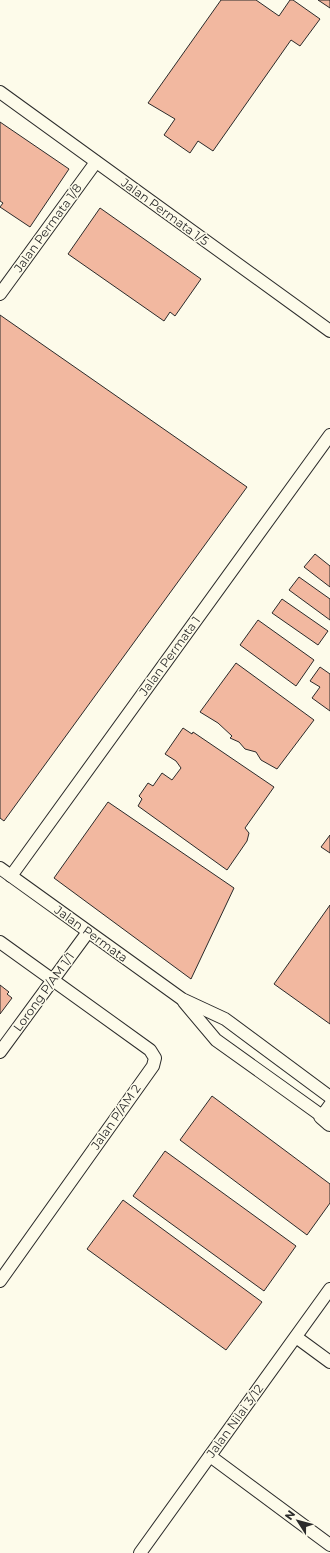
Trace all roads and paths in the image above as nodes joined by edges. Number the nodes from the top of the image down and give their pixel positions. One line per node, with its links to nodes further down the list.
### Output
1 (0, 92): 2 (street, Jalan Permata 1/5)
2 (96, 162): 3 (street, Jalan Permata 1/8); 4 (street, Jalan Permata 1/5)
3 (0, 294)
4 (330, 331)
5 (330, 435): 7 (street, Jalan Permata 1)
6 (0, 868): 7 (street, Jalan Permata)
7 (11, 876): 8 (street, Jalan Permata)
8 (88, 932): 10 (street, Lorong P/AM 1/1); 11 (street, Jalan Permata)
9 (0, 942): 10 (street)
10 (53, 980): 12 (street, Lorong P/AM 1/1); 15 (street, Jalan P/AM 2)
11 (182, 999): 13 (street, Jalan Permata); 14 (street, Jalan Permata)
12 (0, 1052)
13 (330, 1097)
14 (327, 1114)
15 (0, 1281)
16 (330, 1289): 17 (street, Jalan Nilai 3/12)
17 (296, 1337): 18 (street); 19 (street, Jalan Nilai 3/12)
18 (330, 1362)
19 (210, 1456): 20 (street); 21 (street, Jalan Nilai 3/12)
20 (330, 1545)
21 (140, 1553)

